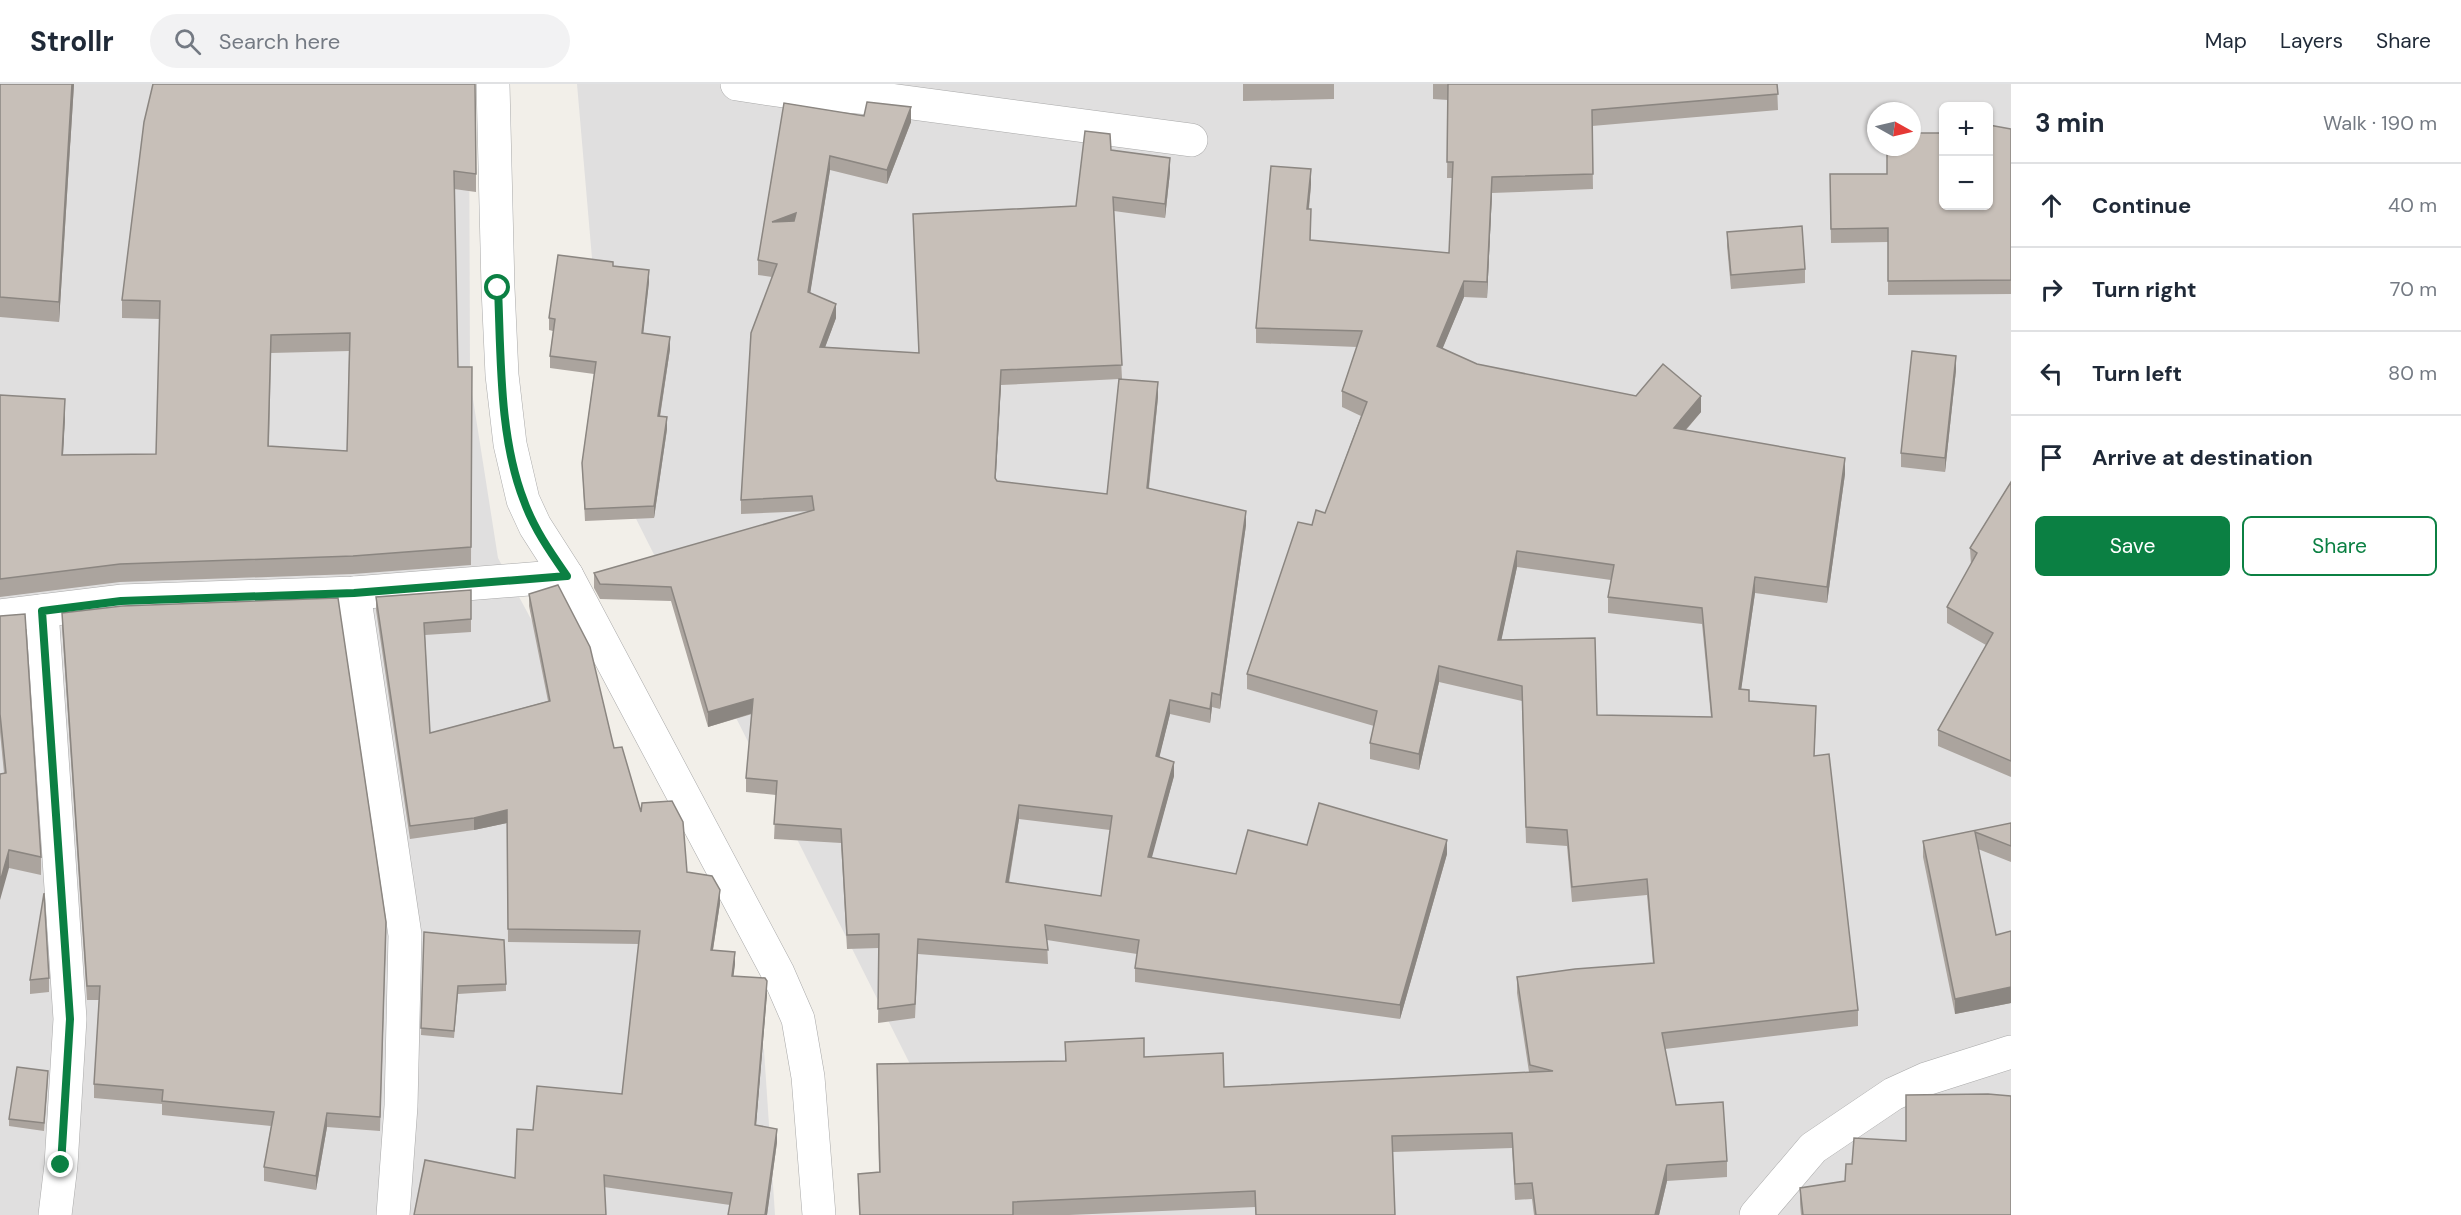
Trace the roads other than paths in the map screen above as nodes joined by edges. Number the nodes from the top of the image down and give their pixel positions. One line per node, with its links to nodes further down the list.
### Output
1 (494, 84): 5 (street)
2 (737, 84): 3 (street)
3 (884, 92): 4 (street)
4 (1191, 140)
5 (567, 576): 6 (street); 12 (street)
6 (354, 593): 7 (street); 11 (street)
7 (42, 611): 8 (street); 10 (street)
8 (0, 616)
9 (2011, 1052): 13 (street)
10 (55, 1215)
11 (393, 1215)
12 (819, 1215)
13 (1756, 1215)

